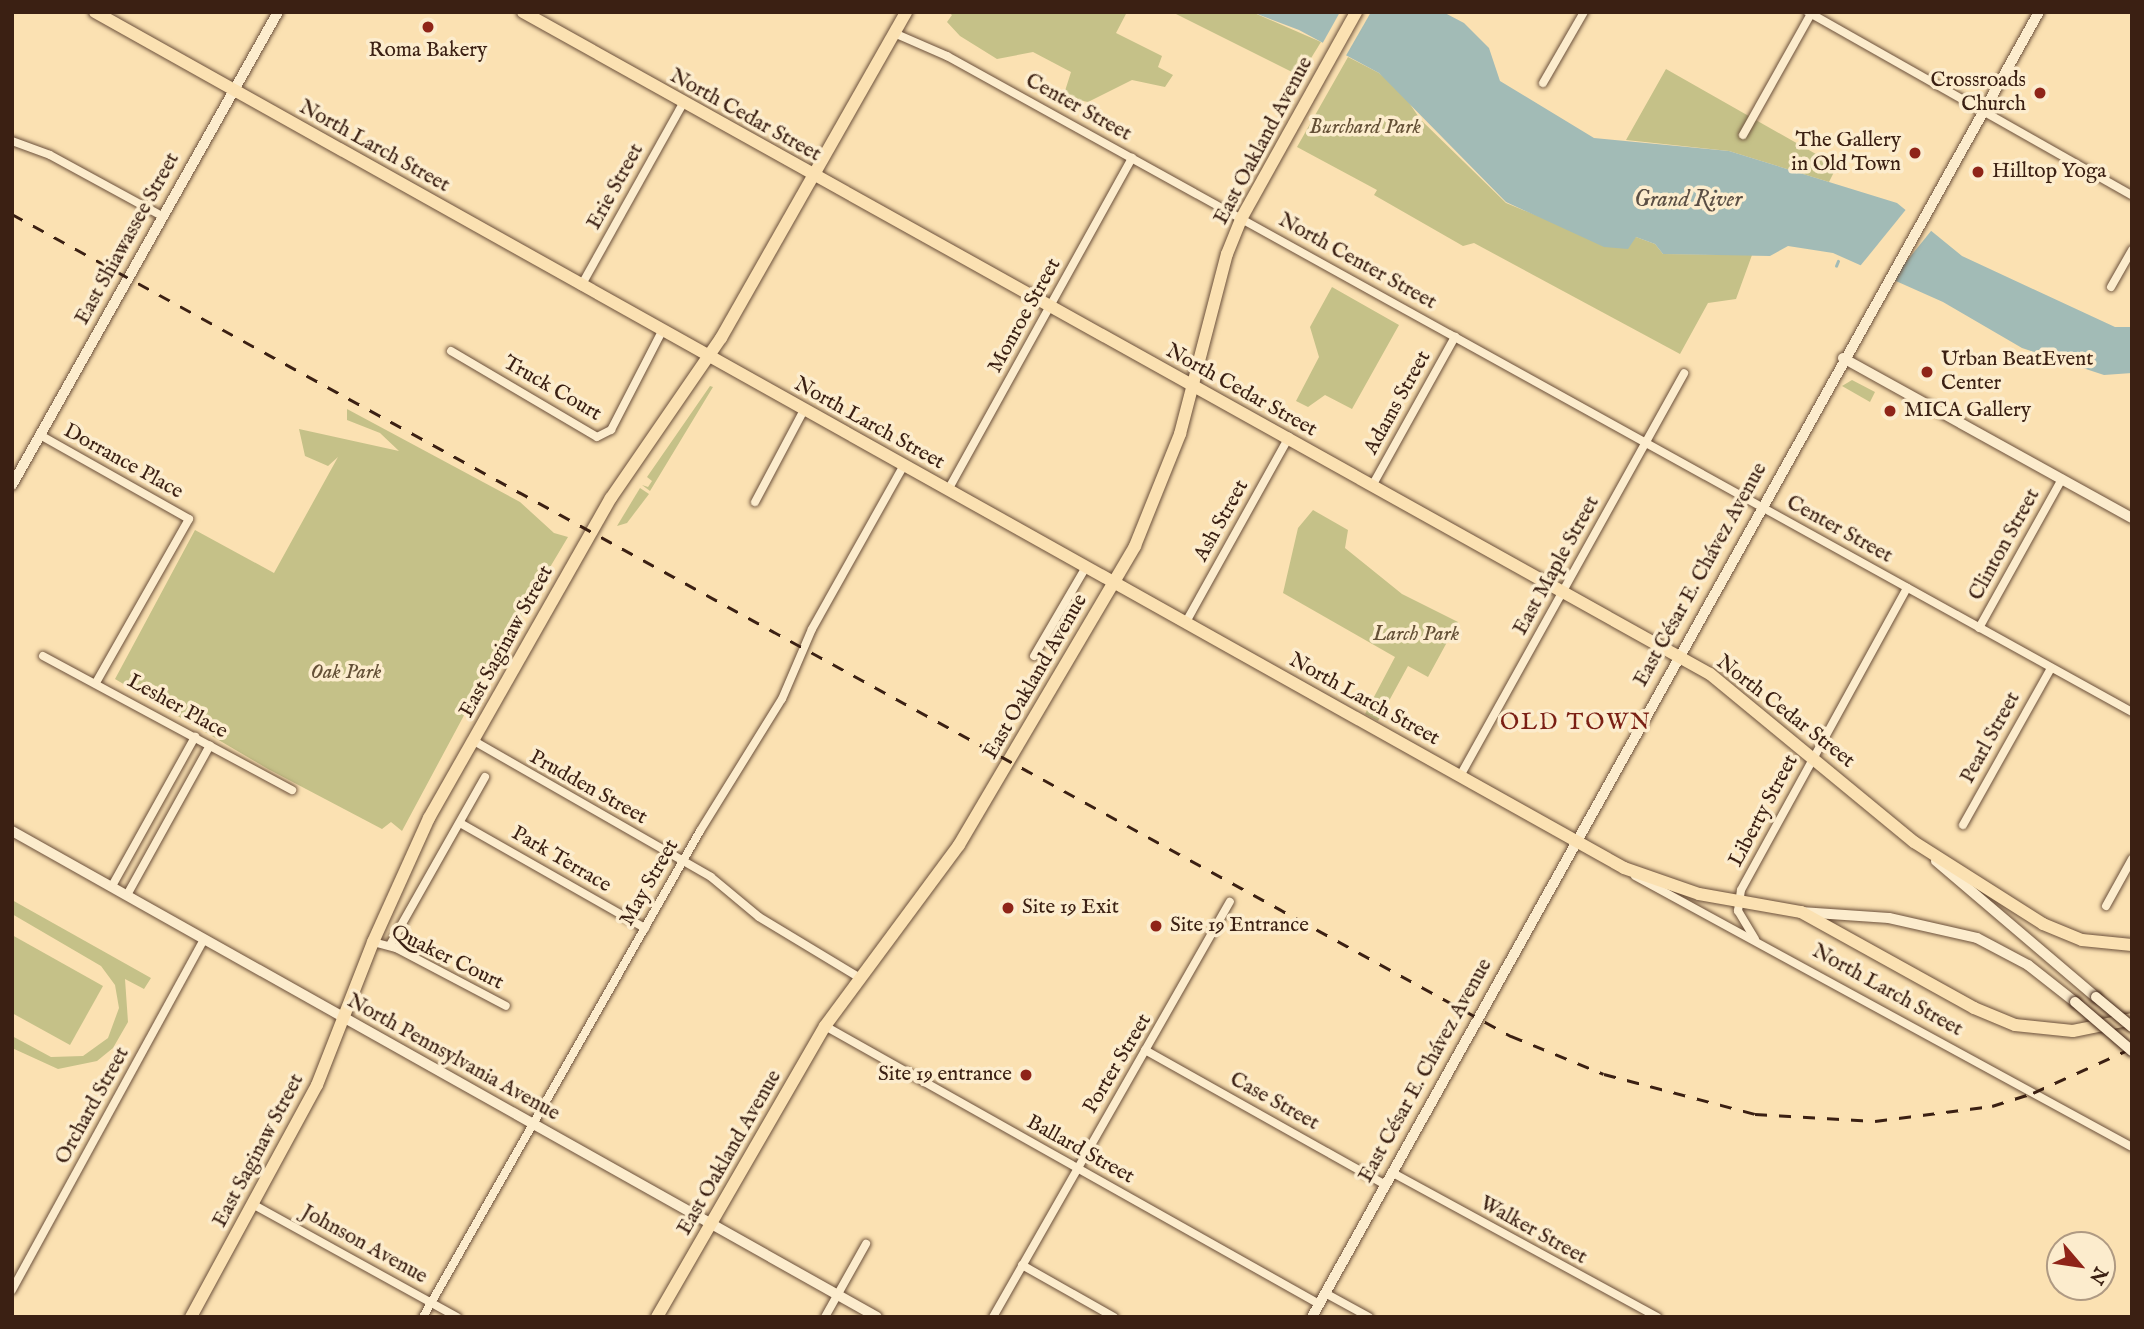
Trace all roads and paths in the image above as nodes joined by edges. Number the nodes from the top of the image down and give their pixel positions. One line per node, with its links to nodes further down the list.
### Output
1 (95, 12): 11 (main road, North Larch Street)
2 (278, 12): 11 (street, East Shiawassee Street)
3 (523, 12): 12 (main road, North Cedar Street)
4 (906, 12): 9 (main road, East Saginaw Street)
5 (1356, 12): 20 (main road, East Oakland Avenue)
6 (1584, 12): 10 (street)
7 (2039, 12): 13 (street, East César E. Chávez Avenue)
8 (1810, 13): 13 (street); 14 (street)
9 (894, 33): 16 (street, Center Street); 17 (main road, East Saginaw Street)
10 (1543, 82)
11 (233, 90): 19 (street, East Shiawassee Street); 22 (main road, North Larch Street)
12 (682, 105): 17 (main road, North Cedar Street); 22 (street, Erie Street)
13 (1984, 111): 18 (street); 29 (street, East César E. Chávez Avenue)
14 (1743, 135)
15 (12, 141): 19 (street)
16 (1132, 158): 20 (street, Center Street); 24 (street, Monroe Street)
17 (813, 175): 24 (main road, North Cedar Street); 28 (main road, East Saginaw Street)
18 (2132, 195)
19 (162, 216): 33 (street, East Shiawassee Street)
20 (1241, 219): 26 (street, North Center Street); 31 (main road, East Oakland Avenue)
21 (2132, 250): 23 (street)
22 (581, 286): 25 (main road, North Larch Street)
23 (2111, 287)
24 (1050, 307): 31 (main road, North Cedar Street); 40 (street, Monroe Street)
25 (662, 331): 27 (street, Truck Court); 28 (main road, North Larch Street)
26 (1455, 337): 35 (street, Center Street); 39 (street, Adams Street)
27 (451, 351)
28 (709, 356): 32 (main road, North Larch Street); 57 (main road, East Saginaw Street)
29 (1843, 358): 37 (street); 42 (street, East César E. Chávez Avenue)
30 (1684, 373): 35 (street, East Maple Street)
31 (1194, 387): 34 (main road, North Cedar Street); 45 (main road, East Oakland Avenue)
32 (804, 410): 36 (main road, North Larch Street); 41 (street)
33 (40, 435): 38 (street, East Shiawassee Street); 54 (street, Dorrance Place)
34 (1289, 437): 39 (main road, North Cedar Street); 48 (street, Ash Street)
35 (1645, 442): 42 (street, Center Street); 47 (street, East Maple Street)
36 (904, 465): 40 (main road, North Larch Street); 69 (street, May Street)
37 (2062, 479): 43 (street); 49 (street, Clinton Street)
38 (12, 485)
39 (1372, 486): 47 (main road, North Cedar Street)
40 (948, 490): 44 (main road, North Larch Street)
41 (755, 502)
42 (1760, 506): 46 (street, Center Street); 52 (street, East César E. Chávez Avenue)
43 (2132, 518)
44 (1086, 567): 45 (main road, North Larch Street); 51 (street)
45 (1114, 583): 48 (main road, North Larch Street); 83 (main road, East Oakland Avenue)
46 (1907, 588): 49 (street, Center Street); 59 (street, Liberty Street)
47 (1563, 592): 52 (main road, North Cedar Street); 60 (street, East Maple Street)
48 (1186, 622): 60 (main road, North Larch Street)
49 (1979, 628): 53 (street, Center Street)
50 (44, 656): 54 (street, Lesher Place)
51 (1034, 656)
52 (1679, 656): 59 (main road, North Cedar Street); 66 (street, East César E. Chávez Avenue)
53 (2051, 668): 55 (street, Center Street); 64 (street, Pearl Street)
54 (96, 683): 56 (street, Lesher Place)
55 (2132, 712)
56 (195, 737): 58 (street, Lesher Place); 71 (street)
57 (474, 741): 69 (street, Prudden Street); 79 (main road, East Saginaw Street)
58 (210, 745): 62 (street, Lesher Place); 72 (street)
59 (1813, 756): 67 (main road, North Cedar Street); 73 (street, Liberty Street)
60 (1460, 776): 66 (main road, North Larch Street)
61 (485, 777): 63 (street)
62 (292, 790)
63 (460, 823): 77 (street, Park Terrace); 81 (street)
64 (1963, 825)
65 (12, 831): 71 (street, North Pennsylvania Avenue)
66 (1577, 841): 70 (main road, North Larch Street); 94 (street, East César E. Chávez Avenue)
67 (1914, 842): 82 (main road, North Cedar Street); 88 (street, bridge)
68 (2132, 859): 75 (street)
69 (683, 861): 77 (street, May Street); 83 (street, Prudden Street)
70 (1624, 867): 73 (main road, North Larch Street); 80 (street, North Larch Street)
71 (111, 886): 72 (street, North Pennsylvania Avenue)
72 (127, 895): 78 (street, North Pennsylvania Avenue)
73 (1737, 900): 76 (main road, North Larch Street); 80 (street, Liberty Street)
74 (1230, 902): 89 (street, Porter Street)
75 (2106, 906)
76 (1801, 912): 86 (main road); 90 (street, North Larch Street, bridge)
77 (645, 928): 91 (street, May Street)
78 (204, 939): 85 (street, North Pennsylvania Avenue); 100 (street, Orchard Street)
79 (373, 942): 81 (street, Quaker Court); 85 (main road, East Saginaw Street)
80 (1756, 942): 92 (street, North Larch Street)
81 (390, 945): 84 (street, Quaker Court)
82 (2132, 945)
83 (860, 978): 87 (main road, East Oakland Avenue)
84 (506, 1006)
85 (342, 1018): 91 (street, North Pennsylvania Avenue); 96 (main road, East Saginaw Street)
86 (2132, 1019)
87 (825, 1026): 93 (street, Ballard Street); 97 (main road, East Oakland Avenue)
88 (2132, 1027)
89 (1145, 1050): 93 (street, Porter Street); 95 (street, Case Street)
90 (2132, 1051)
91 (533, 1125): 97 (street, North Pennsylvania Avenue); 103 (street, May Street)
92 (2132, 1147)
93 (1077, 1168): 99 (street, Porter Street); 104 (street, Ballard Street)
94 (1393, 1173): 95 (street, East César E. Chávez Avenue); 115 (street, Walker Street)
95 (1386, 1185): 101 (street, East César E. Chávez Avenue)
96 (254, 1205): 103 (street, Johnson Avenue); 105 (main road, East Saginaw Street)
97 (712, 1224): 102 (street, North Pennsylvania Avenue); 108 (main road, East Oakland Avenue)
98 (866, 1244): 102 (street)
99 (1022, 1265): 111 (street, Porter Street); 112 (street)
100 (12, 1290)
101 (1325, 1293): 104 (street, East César E. Chávez Avenue); 114 (street)
102 (837, 1294): 109 (street); 110 (street, North Pennsylvania Avenue)
103 (431, 1303): 106 (street, May Street); 107 (street, Johnson Avenue)
104 (1319, 1304): 113 (street, East César E. Chávez Avenue)
105 (191, 1317)
106 (424, 1317)
107 (457, 1317)
108 (657, 1317)
109 (825, 1317)
110 (877, 1317)
111 (993, 1317)
112 (1114, 1317)
113 (1312, 1317)
114 (1369, 1317)
115 (1657, 1317)

